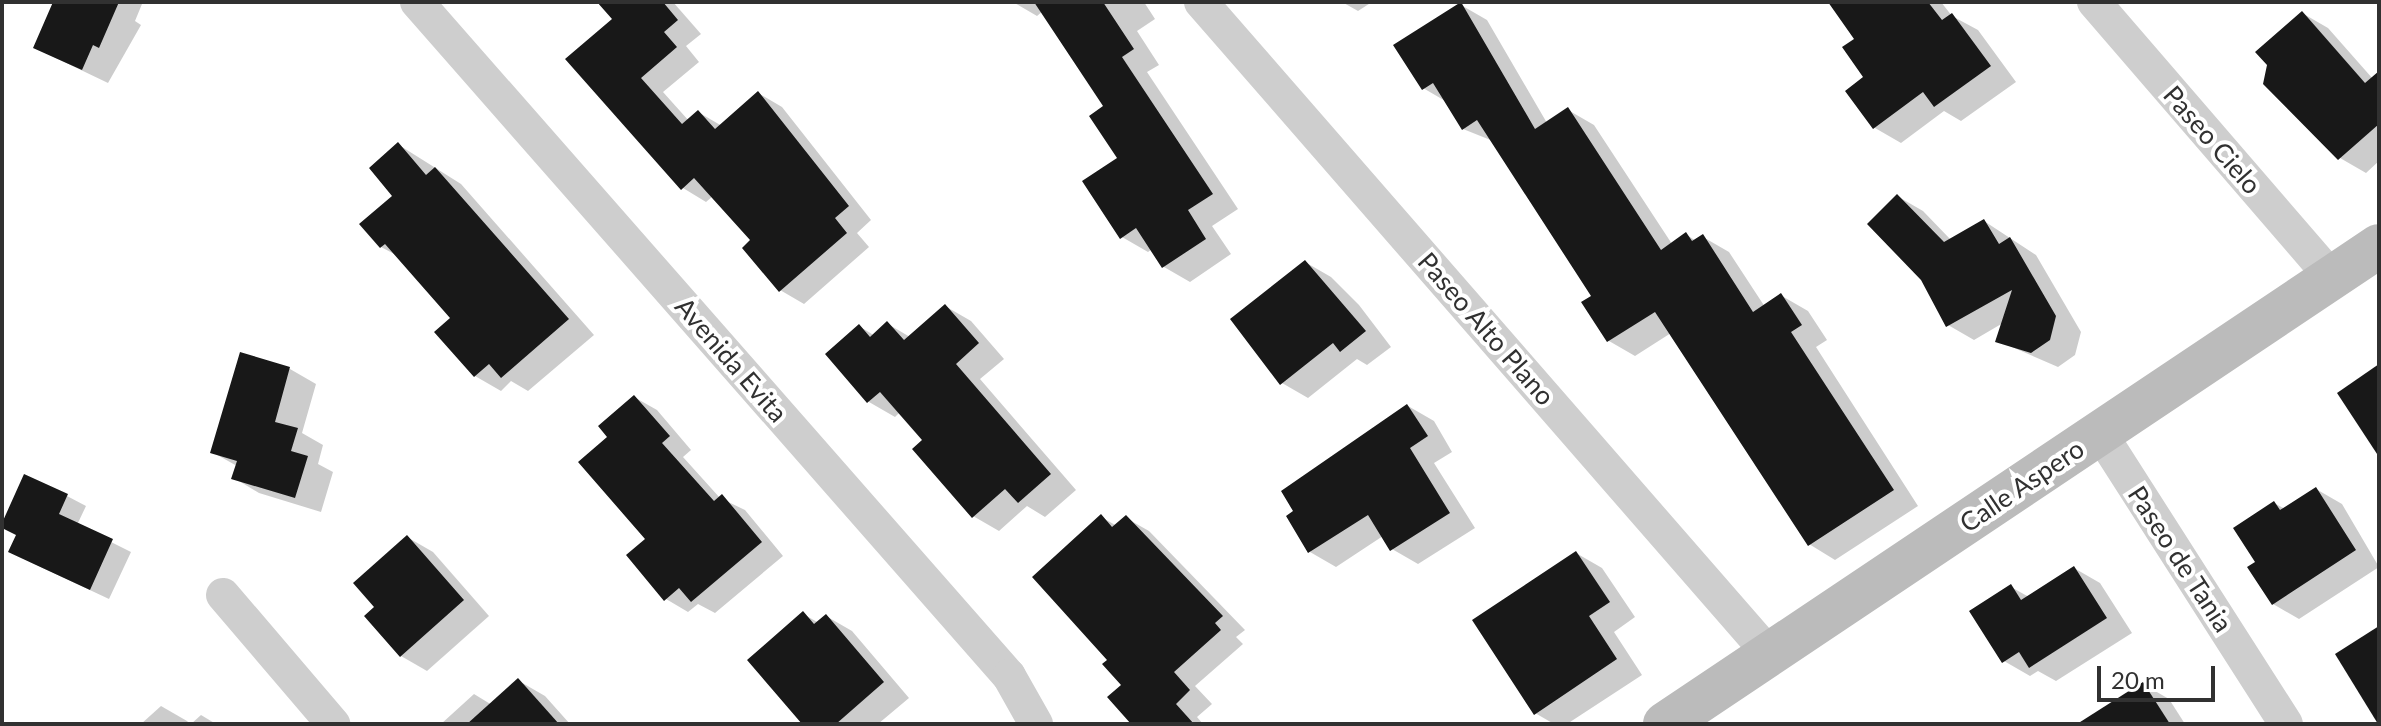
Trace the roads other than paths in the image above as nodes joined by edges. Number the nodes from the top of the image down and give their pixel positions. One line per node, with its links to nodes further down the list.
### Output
1 (417, 2): 10 (street, Avenida Evita)
2 (1201, 2): 8 (street, Paseo Alto Plano)
3 (2094, 2): 5 (street, Paseo Cielo)
4 (2379, 246): 5 (street, Calle Aspero)
5 (2331, 277): 6 (street, Calle Aspero)
6 (2100, 433): 8 (street, Calle Aspero); 12 (street, Paseo de Tania)
7 (223, 595): 9 (street)
8 (1771, 656): 11 (street, Calle Aspero)
9 (333, 724)
10 (1036, 724)
11 (1665, 724)
12 (2286, 724)

